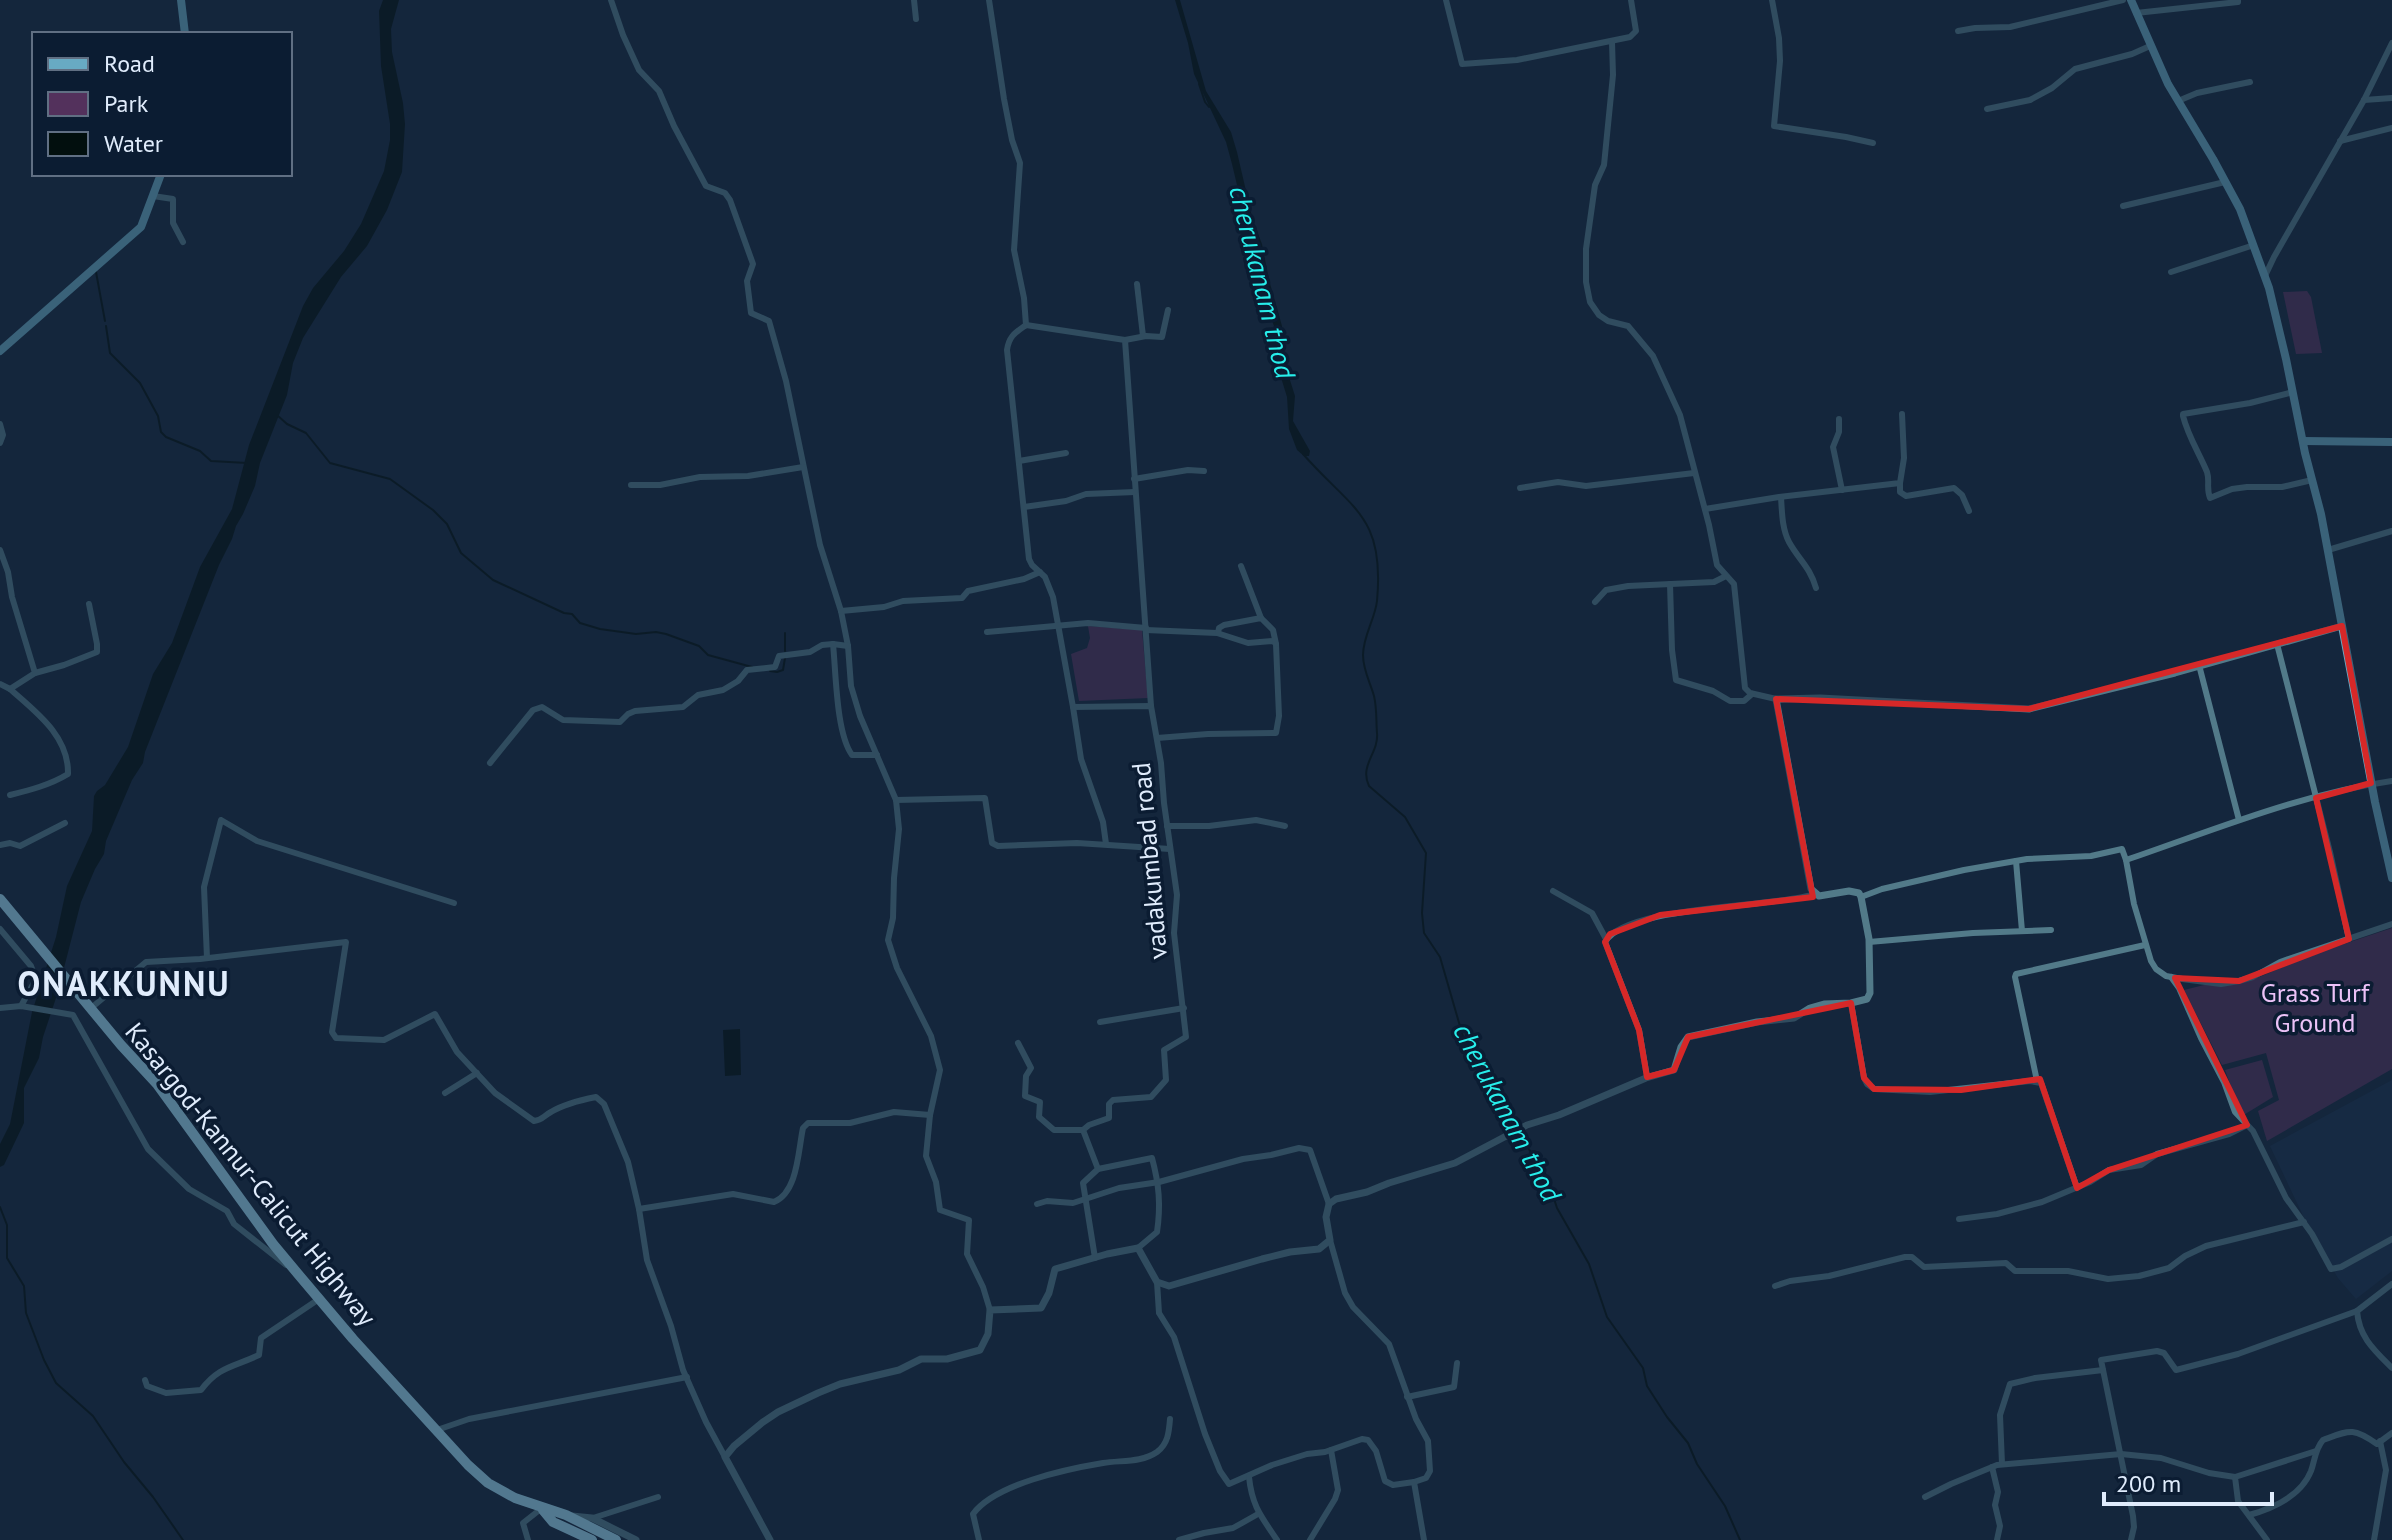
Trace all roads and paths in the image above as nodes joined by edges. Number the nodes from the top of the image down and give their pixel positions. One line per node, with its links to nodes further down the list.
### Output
1 (181, 0): 14 (main road)
2 (611, 0): 49 (street)
3 (914, 0): 12 (street)
4 (989, 0): 36 (street)
5 (1446, 0): 15 (street)
6 (1631, 0): 15 (street)
7 (1772, 0): 25 (street)
8 (2123, 0): 13 (street)
9 (2131, 0): 11 (main road)
10 (2238, 0): 11 (street)
11 (2136, 13): 17 (main road)
12 (916, 19)
13 (1958, 31)
14 (185, 32)
15 (1612, 42): 51 (street)
16 (2392, 43): 20 (street)
17 (2150, 46): 21 (main road); 22 (street)
18 (2250, 82): 21 (street)
19 (2392, 98): 20 (street)
20 (2364, 100): 24 (street)
21 (2178, 101): 27 (main road)
22 (1987, 109)
23 (2392, 128): 24 (street)
24 (2340, 141): 33 (street)
25 (1873, 143)
26 (160, 176): 28 (main road)
27 (2225, 182): 29 (street); 31 (main road)
28 (153, 196): 30 (street); 39 (main road)
29 (2123, 206)
30 (183, 242)
31 (2254, 245): 32 (street); 33 (main road)
32 (2171, 272)
33 (2265, 276): 40 (main road)
34 (1137, 284): 37 (street)
35 (1168, 310): 37 (street)
36 (1026, 325): 38 (street); 48 (street)
37 (1143, 336): 38 (street)
38 (1125, 340): 52 (street, vadakumbad road)
39 (0, 351)
40 (2293, 392): 44 (main road); 53 (street)
41 (1902, 414): 54 (street)
42 (1839, 419): 57 (street)
43 (0, 424): 46 (street)
44 (2303, 441): 45 (main road); 53 (main road)
45 (2392, 442)
46 (0, 443)
47 (1066, 453): 48 (street)
48 (1019, 461): 60 (street)
49 (803, 467): 55 (street); 73 (street)
50 (1204, 471): 52 (street)
51 (1694, 473): 56 (street); 61 (street)
52 (1134, 479): 58 (street, vadakumbad road)
53 (2312, 480): 65 (main road)
54 (1900, 483): 57 (street); 62 (street)
55 (631, 485)
56 (1520, 488)
57 (1842, 490): 59 (street)
58 (1135, 492): 60 (street); 77 (street, vadakumbad road)
59 (1781, 497): 61 (street); 70 (street)
60 (1024, 507): 67 (street)
61 (1705, 509): 68 (street)
62 (1969, 511)
63 (2392, 531): 65 (street)
64 (0, 550): 85 (street)
65 (2328, 550): 76 (main road)
66 (1241, 566): 74 (street)
67 (1040, 572): 73 (street); 75 (street)
68 (1726, 576): 69 (street); 88 (street)
69 (1670, 584): 71 (street); 88 (street)
70 (1816, 588)
71 (1595, 602)
72 (89, 604): 85 (street)
73 (841, 611): 83 (street)
74 (1261, 618): 79 (street); 81 (street)
75 (1059, 626): 77 (street); 78 (street); 91 (street)
76 (2342, 626): 82 (street); 96 (main road)
77 (1146, 629): 79 (street); 90 (street, vadakumbad road)
78 (987, 632)
79 (1218, 633): 81 (street)
80 (833, 644): 83 (street); 93 (street); 94 (street)
81 (1276, 644): 92 (street)
82 (2277, 644): 84 (street); 98 (street)
83 (848, 646): 93 (street)
84 (2199, 665): 89 (street); 100 (street)
85 (35, 673): 87 (street)
86 (0, 684): 87 (street)
87 (10, 689): 97 (street)
88 (1752, 694): 89 (street)
89 (1776, 699): 111 (street)
90 (1151, 706): 91 (street); 92 (street, vadakumbad road)
91 (1073, 707): 104 (street)
92 (1157, 738): 102 (street, vadakumbad road)
93 (877, 755): 99 (street)
94 (490, 763)
95 (2392, 781): 96 (street)
96 (2371, 783): 98 (street); 109 (main road)
97 (10, 795)
98 (2316, 798): 100 (street); 120 (street)
99 (896, 800): 104 (street); 136 (street)
100 (2239, 820): 107 (street)
101 (65, 823): 105 (street)
102 (1167, 826): 103 (street); 106 (street, vadakumbad road)
103 (1285, 826)
104 (1106, 844): 106 (street)
105 (0, 845)
106 (1170, 849): 128 (street, vadakumbad road)
107 (2126, 860): 108 (street); 122 (street)
108 (2016, 861): 112 (street); 118 (street)
109 (2392, 878)
110 (1553, 891): 119 (street)
111 (1815, 894): 112 (street); 119 (street)
112 (1861, 897): 121 (street)
113 (0, 899): 129 (highway, Kasargod-Kannur-Calicut Highway)
114 (454, 903): 123 (street)
115 (2392, 924): 120 (street)
116 (0, 929): 126 (street)
117 (2051, 930): 118 (street)
118 (2022, 931): 121 (street)
119 (1606, 939): 133 (street)
120 (2349, 939): 124 (street)
121 (1869, 942): 125 (street)
122 (2145, 945): 124 (street); 134 (street)
123 (207, 958): 129 (street); 132 (street)
124 (2171, 977): 137 (street)
125 (1851, 1003): 133 (street); 134 (street)
126 (21, 1006): 127 (street); 152 (street)
127 (0, 1008)
128 (1184, 1008): 130 (street); 138 (street, vadakumbad road)
129 (90, 1009): 152 (highway, Kasargod-Kannur-Calicut Highway)
130 (1100, 1022)
131 (1018, 1043): 138 (street)
132 (477, 1073): 135 (street); 145 (street)
133 (1647, 1077): 144 (street)
134 (2037, 1081): 141 (street)
135 (445, 1093)
136 (930, 1115): 145 (street); 157 (street)
137 (2247, 1125): 141 (street); 147 (street)
138 (1083, 1130): 139 (street)
139 (1098, 1169): 140 (street); 142 (street)
140 (1159, 1182): 142 (street); 144 (street); 150 (street)
141 (2077, 1188): 146 (street)
142 (1087, 1200): 143 (street); 151 (street)
143 (1037, 1204)
144 (1329, 1204): 149 (street)
145 (639, 1209): 162 (street)
146 (1959, 1219)
147 (2304, 1222): 148 (street); 155 (street)
148 (2392, 1239)
149 (1330, 1240): 153 (street); 164 (street)
150 (1138, 1248): 151 (street); 153 (street)
151 (1095, 1258): 157 (street)
152 (298, 1274): 156 (highway, Kasargod-Kannur-Calicut Highway)
153 (1157, 1282): 175 (street)
154 (2392, 1284): 158 (street)
155 (1775, 1286)
156 (319, 1299): 163 (street); 166 (highway, Kasargod-Kannur-Calicut Highway)
157 (990, 1310): 172 (street)
158 (2357, 1311): 160 (street); 161 (street)
159 (1457, 1363): 164 (street)
160 (2392, 1368)
161 (2103, 1370): 171 (street); 173 (street)
162 (687, 1377): 166 (street); 172 (street)
163 (145, 1380)
164 (1407, 1397): 177 (street)
165 (1170, 1419): 190 (street)
166 (437, 1430): 180 (highway, Kasargod-Kannur-Calicut Highway)
167 (2392, 1433): 168 (street)
168 (2380, 1441): 170 (street); 198 (street)
169 (1331, 1450): 175 (street); 177 (street); 193 (street)
170 (2316, 1451): 176 (street); 183 (street)
171 (2121, 1454): 173 (street); 176 (street); 196 (street)
172 (725, 1457): 189 (street)
173 (2002, 1464): 174 (street)
174 (1992, 1467): 179 (street); 195 (street)
175 (1249, 1477): 181 (street)
176 (2235, 1477): 183 (street)
177 (1414, 1482): 194 (street)
178 (658, 1497): 184 (street)
179 (1925, 1497)
180 (542, 1508): 182 (highway, Kasargod-Kannur-Calicut Highway); 185 (street); 186 (highway, Kasargod-Kannur-Calicut Highway)
181 (1258, 1514): 191 (street); 192 (street)
182 (566, 1515): 184 (street); 187 (highway, Kasargod-Kannur-Calicut Highway)
183 (2249, 1515): 197 (street)
184 (592, 1518): 188 (street)
185 (528, 1540)
186 (592, 1540)
187 (616, 1540)
188 (636, 1540)
189 (770, 1540)
190 (979, 1540)
191 (1179, 1540)
192 (1277, 1540)
193 (1310, 1540)
194 (1424, 1540)
195 (1997, 1540)
196 (2131, 1540)
197 (2267, 1540)
198 (2374, 1540)

